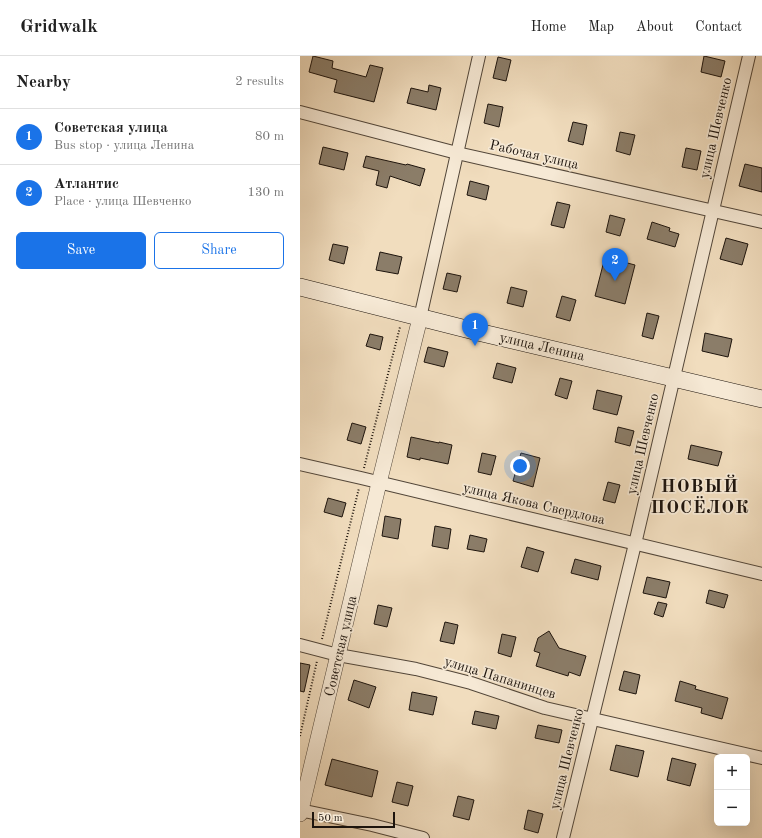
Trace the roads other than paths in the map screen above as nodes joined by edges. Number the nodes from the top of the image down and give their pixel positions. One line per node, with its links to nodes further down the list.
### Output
1 (478, 56): 4 (street, Советская улица)
2 (749, 56): 5 (street, улица Шевченко)
3 (300, 112): 4 (street, Рабочая улица)
4 (457, 153): 5 (street, Рабочая улица); 8 (street, Советская улица)
5 (713, 211): 6 (street, Рабочая улица); 9 (street, улица Шевченко)
6 (762, 222)
7 (300, 287): 8 (main road, улица Ленина)
8 (412, 316): 9 (main road, улица Ленина); 12 (street, Советская улица)
9 (674, 379): 10 (main road, улица Ленина); 13 (street, улица Шевченко)
10 (762, 399)
11 (300, 464): 12 (street, улица Якова Свердлова)
12 (379, 483): 13 (street, улица Якова Свердлова); 16 (street, Советская улица)
13 (635, 544): 14 (street, улица Якова Свердлова); 17 (street, улица Шевченко)
14 (762, 574)
15 (300, 645): 16 (street, улица Папанинцев)
16 (338, 655): 17 (street, улица Папанинцев); 19 (street, Советская улица)
17 (592, 718): 18 (street, улица Папанинцев); 21 (street, улица Шевченко)
18 (762, 758)
19 (300, 811): 20 (street)
20 (423, 838)
21 (563, 838)

